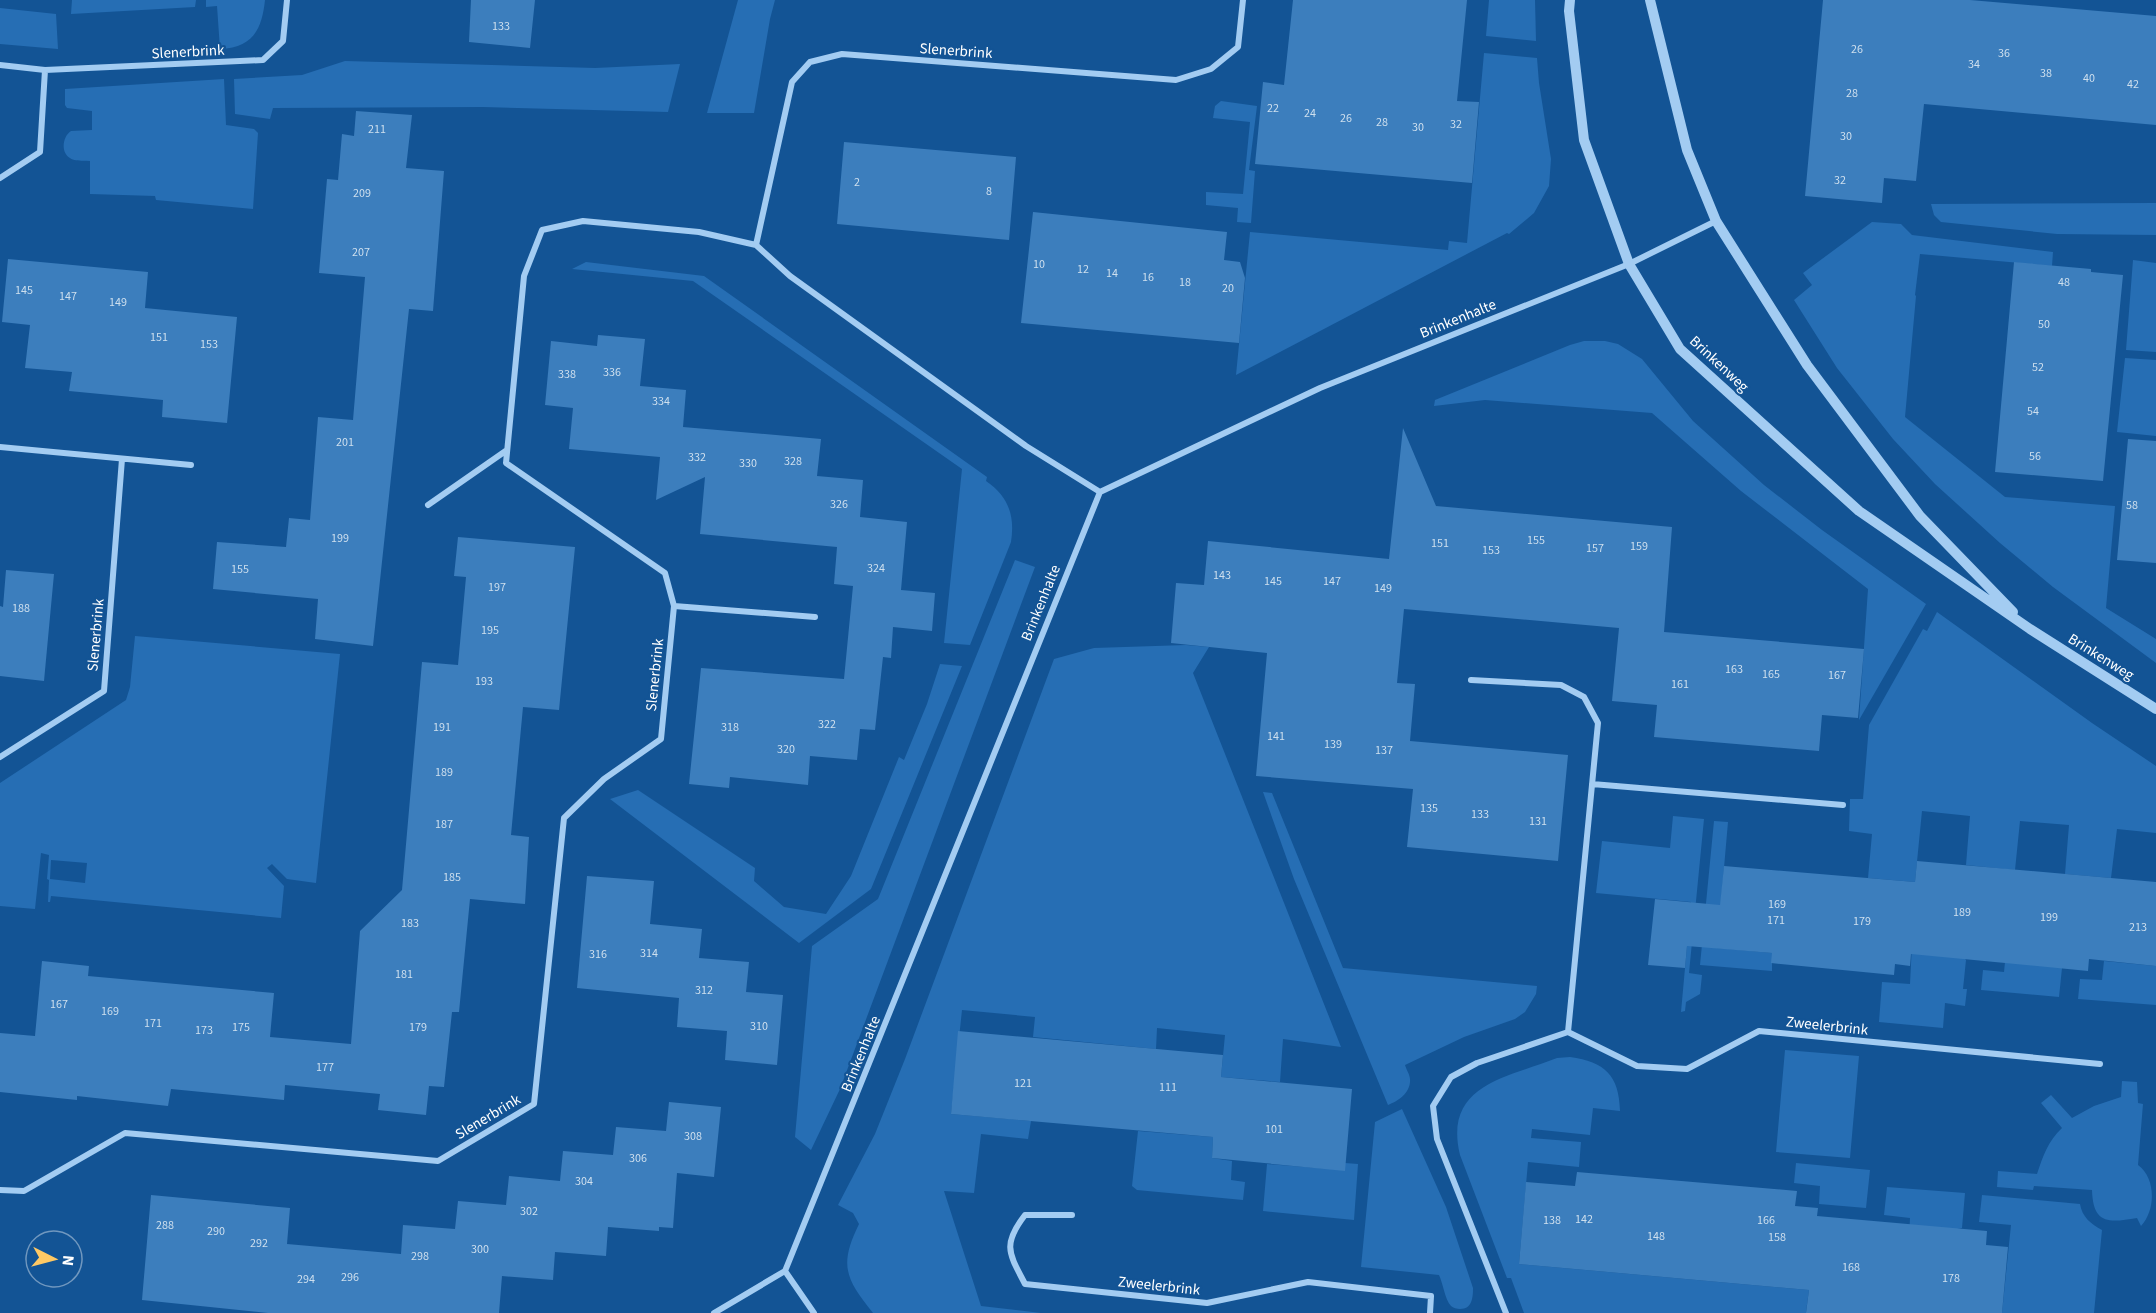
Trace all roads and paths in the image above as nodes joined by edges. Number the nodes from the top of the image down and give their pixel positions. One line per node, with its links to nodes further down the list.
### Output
1 (287, 0): 6 (street, Slenerbrink)
2 (1243, 0): 9 (street, Slenerbrink)
3 (1570, 0): 10 (street, Brinkenweg)
4 (1650, 0): 8 (street, Brinkenweg)
5 (0, 65): 6 (street, Slenerbrink)
6 (45, 70): 7 (street)
7 (0, 178)
8 (1716, 221): 10 (street, Brinkenhalte); 19 (street, Brinkenweg)
9 (756, 245): 12 (street); 15 (street)
10 (1629, 264): 15 (street, Brinkenhalte); 19 (street, Brinkenweg)
11 (0, 447): 13 (street)
12 (507, 450): 16 (street); 17 (street, Slenerbrink)
13 (122, 459): 14 (street); 22 (street, Slenerbrink)
14 (191, 465)
15 (1100, 492): 29 (street, Brinkenhalte)
16 (428, 505)
17 (674, 606): 18 (street); 27 (street, Slenerbrink)
18 (815, 617)
19 (2030, 629): 21 (street, Brinkenweg)
20 (1471, 680): 23 (street)
21 (2156, 710)
22 (0, 757)
23 (1592, 784): 24 (street); 25 (street)
24 (1843, 805)
25 (1568, 1032): 26 (street, Zweelerbrink); 33 (street)
26 (2100, 1064)
27 (0, 1190)
28 (1072, 1215): 32 (street, Zweelerbrink)
29 (785, 1271): 30 (street); 31 (street)
30 (714, 1313)
31 (814, 1313)
32 (1430, 1313)
33 (1506, 1313)

